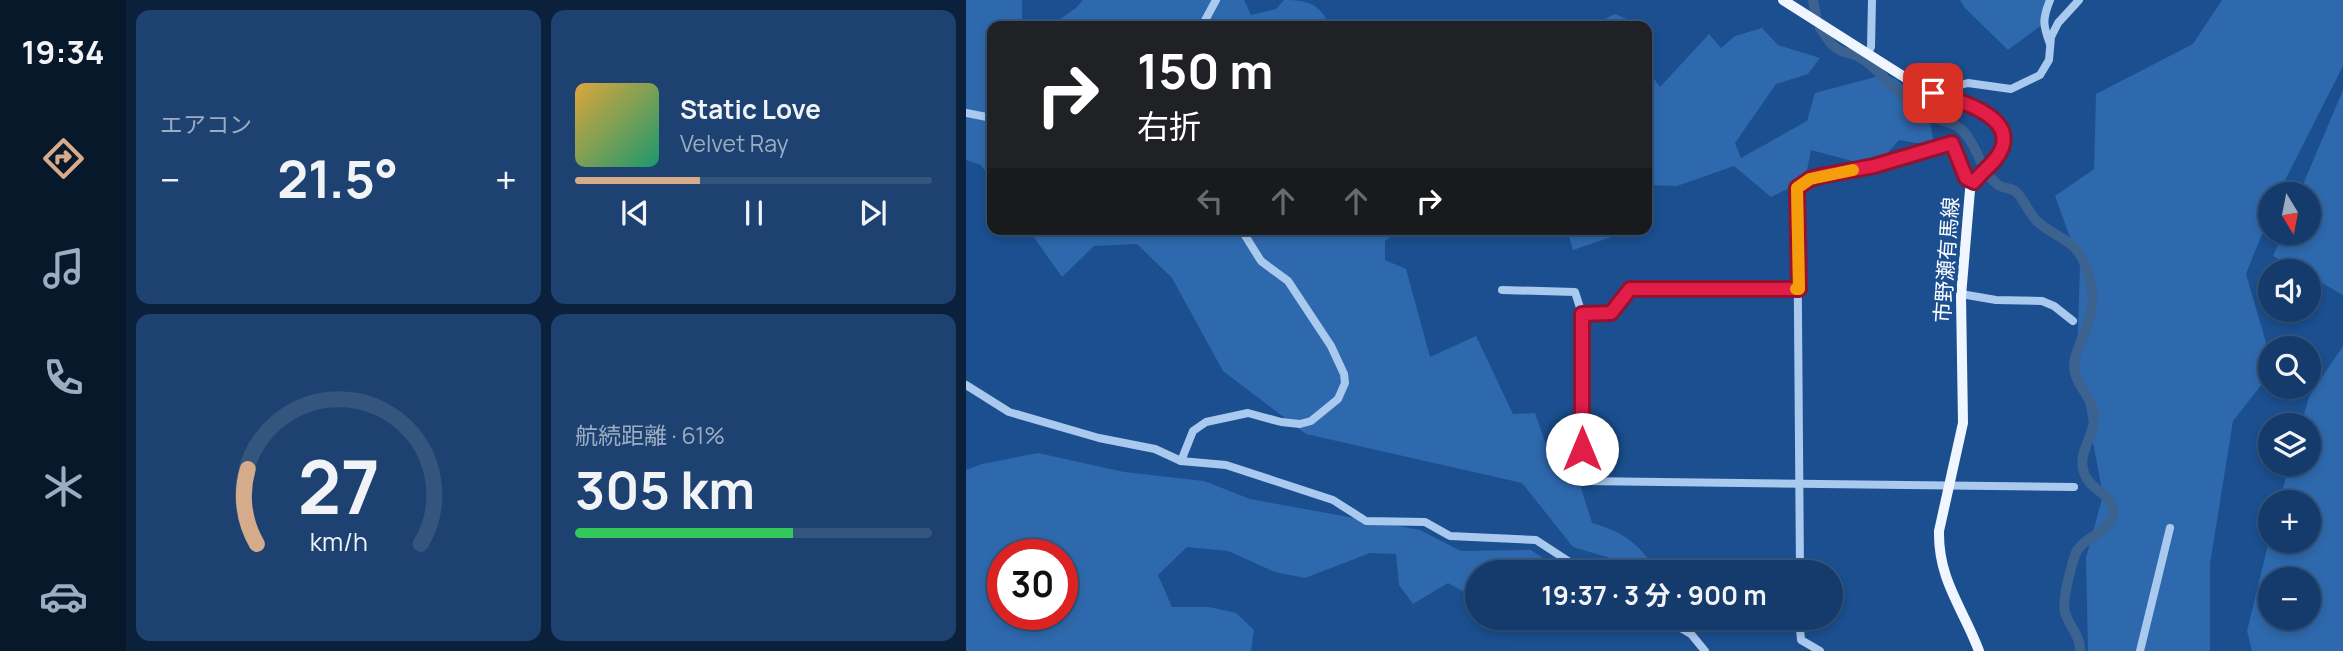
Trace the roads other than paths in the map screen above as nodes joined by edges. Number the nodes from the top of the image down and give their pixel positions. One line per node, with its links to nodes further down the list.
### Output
1 (1216, 0): 6 (street)
2 (1783, 0): 8 (main road, 市野瀬有馬線)
3 (1872, 0): 8 (street)
4 (2050, 0): 7 (street)
5 (2079, 0): 7 (street)
6 (1205, 21)
7 (2051, 47): 9 (street)
8 (1868, 53): 9 (main road, 市野瀬有馬線)
9 (1945, 96): 12 (main road, 市野瀬有馬線)
10 (966, 113): 11 (street)
11 (987, 117)
12 (1974, 181): 14 (street); 16 (main road, 市野瀬有馬線)
13 (1245, 235): 20 (street)
14 (1799, 289): 17 (street); 21 (street)
15 (1502, 290): 17 (street)
16 (1961, 294): 18 (street); 22 (main road, 市野瀬有馬線)
17 (1582, 314): 21 (street)
18 (2073, 321)
19 (966, 385): 20 (street)
20 (1181, 461): 25 (street)
21 (1801, 483): 22 (street); 26 (street)
22 (1949, 484): 23 (street); 31 (main road, 市野瀬有馬線)
23 (2074, 488)
24 (2170, 528): 32 (street)
25 (1567, 560)
26 (1800, 560)
27 (1684, 630): 29 (street)
28 (1800, 630): 30 (street)
29 (1705, 651)
30 (1820, 651)
31 (1979, 651)
32 (2140, 651)

